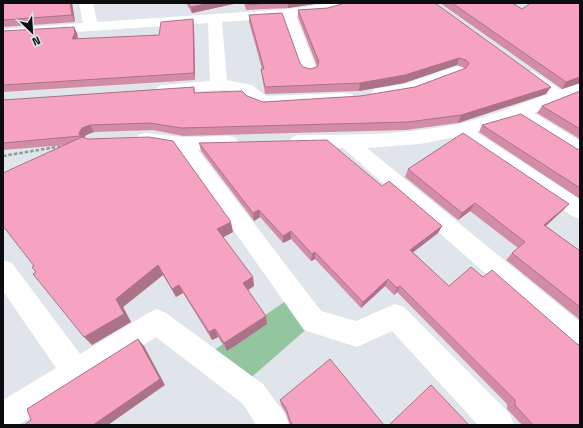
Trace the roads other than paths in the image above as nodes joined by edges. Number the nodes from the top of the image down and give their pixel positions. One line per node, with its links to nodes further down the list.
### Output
1 (86, 3): 7 (street)
2 (240, 3): 5 (street)
3 (346, 3): 4 (street)
4 (288, 13): 5 (street); 10 (street)
5 (250, 16): 6 (street)
6 (215, 19): 7 (street); 12 (street)
7 (91, 27): 8 (street)
8 (3, 33)
9 (522, 68): 15 (lane)
10 (309, 70)
11 (458, 71): 12 (street)
12 (219, 86): 14 (street)
13 (580, 89): 15 (street)
14 (150, 90)
15 (560, 96): 16 (street)
16 (519, 112): 17 (street); 23 (street)
17 (459, 130): 19 (street); 24 (street)
18 (131, 140): 22 (street)
19 (347, 141): 20 (street); 26 (street)
20 (285, 142)
21 (246, 143): 22 (street)
22 (183, 144): 30 (street)
23 (580, 150)
24 (580, 210)
25 (3, 271): 27 (street)
26 (580, 339)
27 (76, 372): 28 (street); 29 (street)
28 (3, 417)
29 (274, 425)
30 (499, 425)

